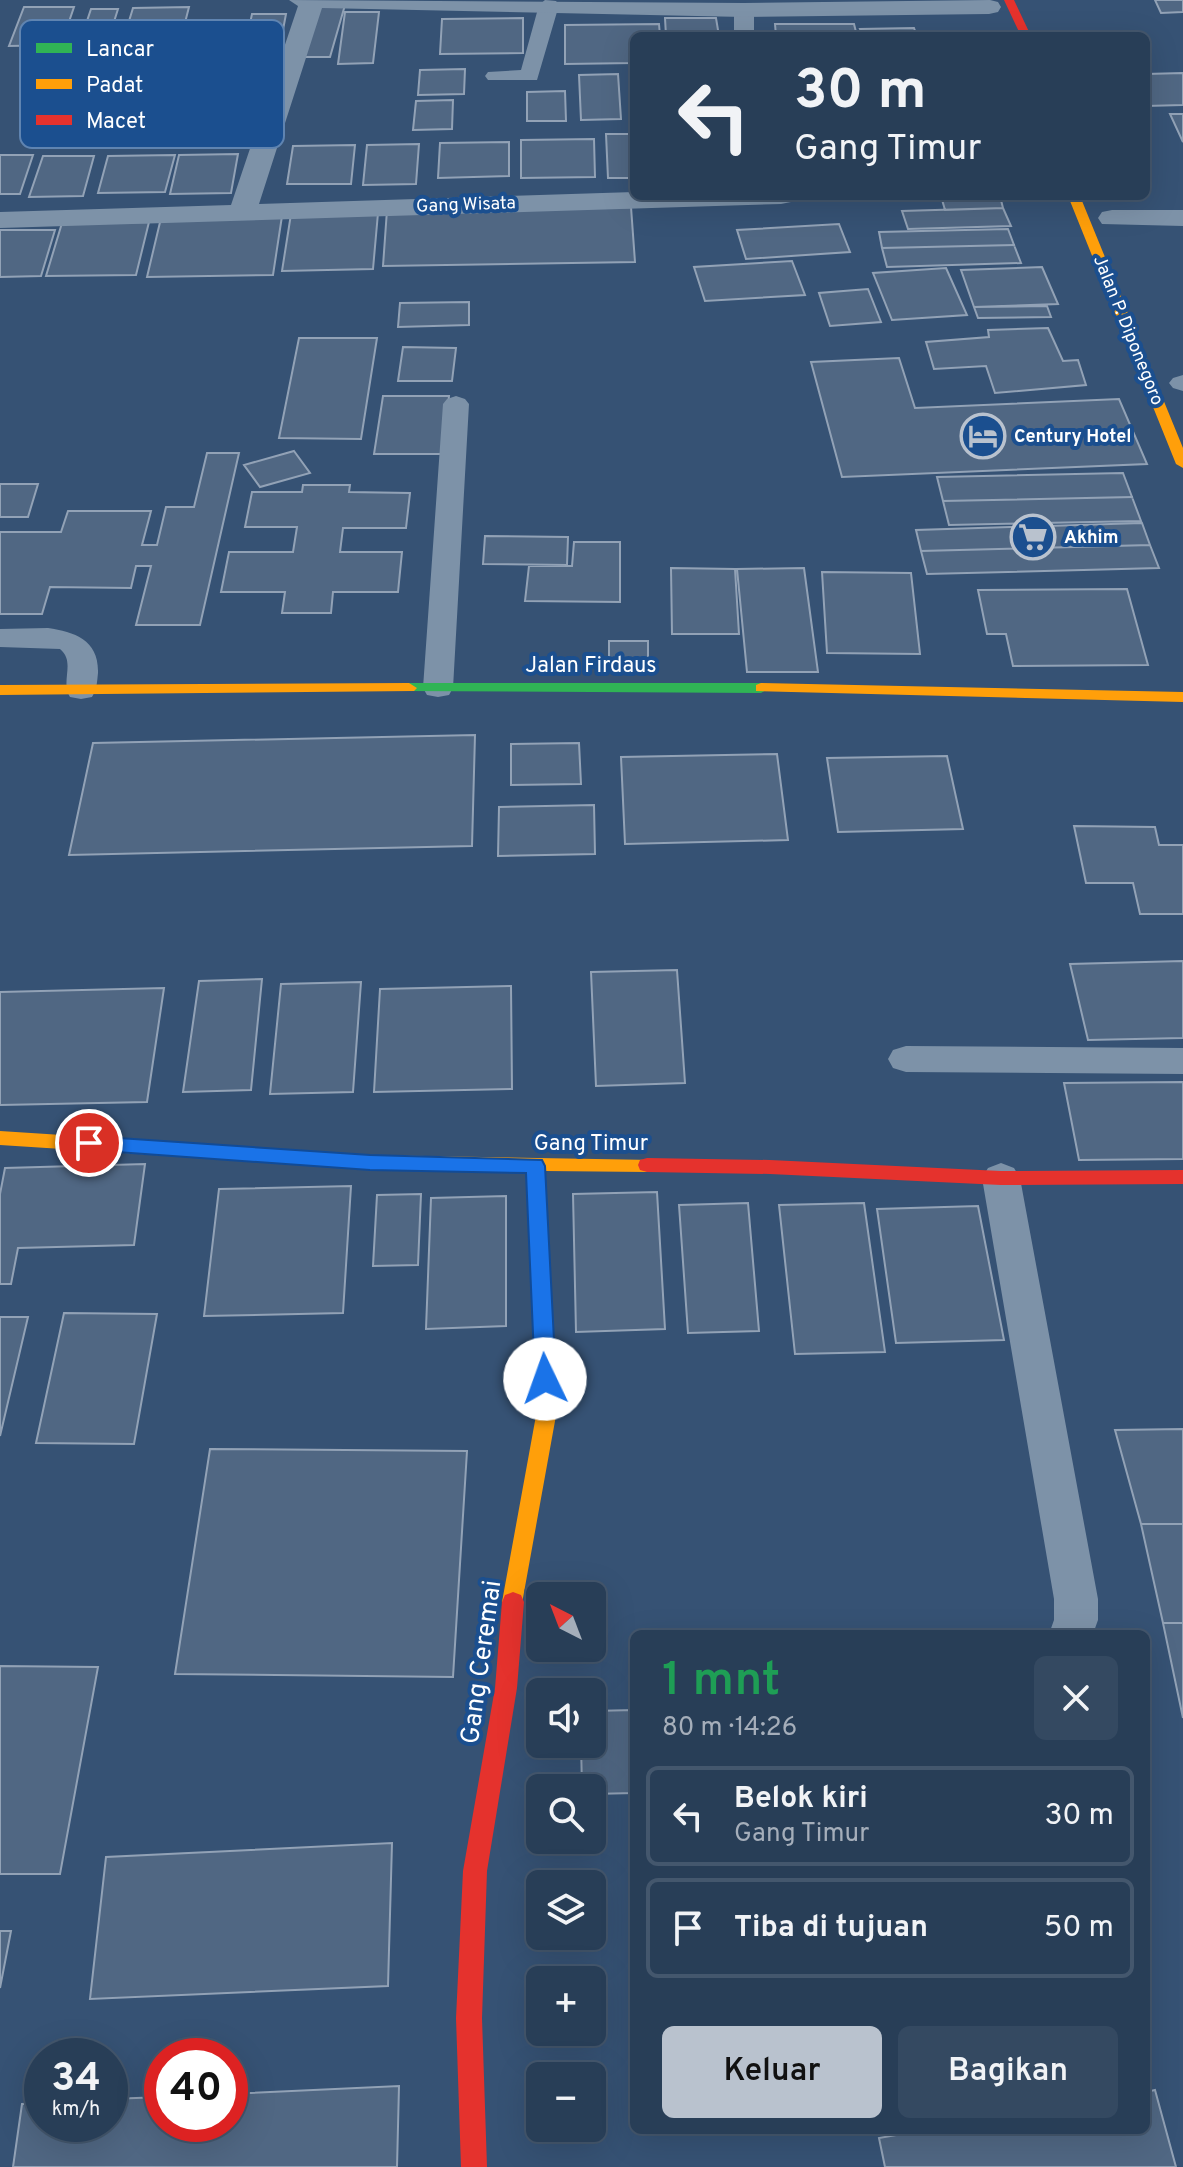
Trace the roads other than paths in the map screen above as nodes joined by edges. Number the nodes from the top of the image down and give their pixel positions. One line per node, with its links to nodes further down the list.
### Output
1 (301, 0): 2 (street)
2 (312, 0): 3 (street); 9 (street)
3 (549, 5): 5 (street); 8 (lane)
4 (995, 7): 5 (street); 7 (street)
5 (744, 10): 6 (lane)
6 (744, 32)
7 (1022, 32)
8 (495, 76)
9 (284, 86)
10 (264, 148): 13 (street)
11 (638, 200): 13 (street, Gang Wisata)
12 (1076, 200): 18 (street, Jalan P. Diponegoro)
13 (243, 211): 16 (street, Gang Wisata)
14 (1110, 215): 15 (street)
15 (1183, 218)
16 (0, 220)
17 (456, 404): 20 (lane)
18 (1183, 464)
19 (0, 638): 22 (lane)
20 (438, 688): 22 (street, Jalan Firdaus); 23 (street, Jalan Firdaus)
21 (0, 690): 22 (street, Jalan Firdaus)
22 (81, 690)
23 (1183, 697)
24 (906, 1059): 25 (lane)
25 (1183, 1061)
26 (0, 1138): 27 (street, Gang Timur)
27 (535, 1166): 29 (street, Gang Timur); 31 (street, Gang Ceremai)
28 (1183, 1177): 29 (street, Gang Timur)
29 (1001, 1178): 30 (lane)
30 (1072, 1630)
31 (474, 2167)

